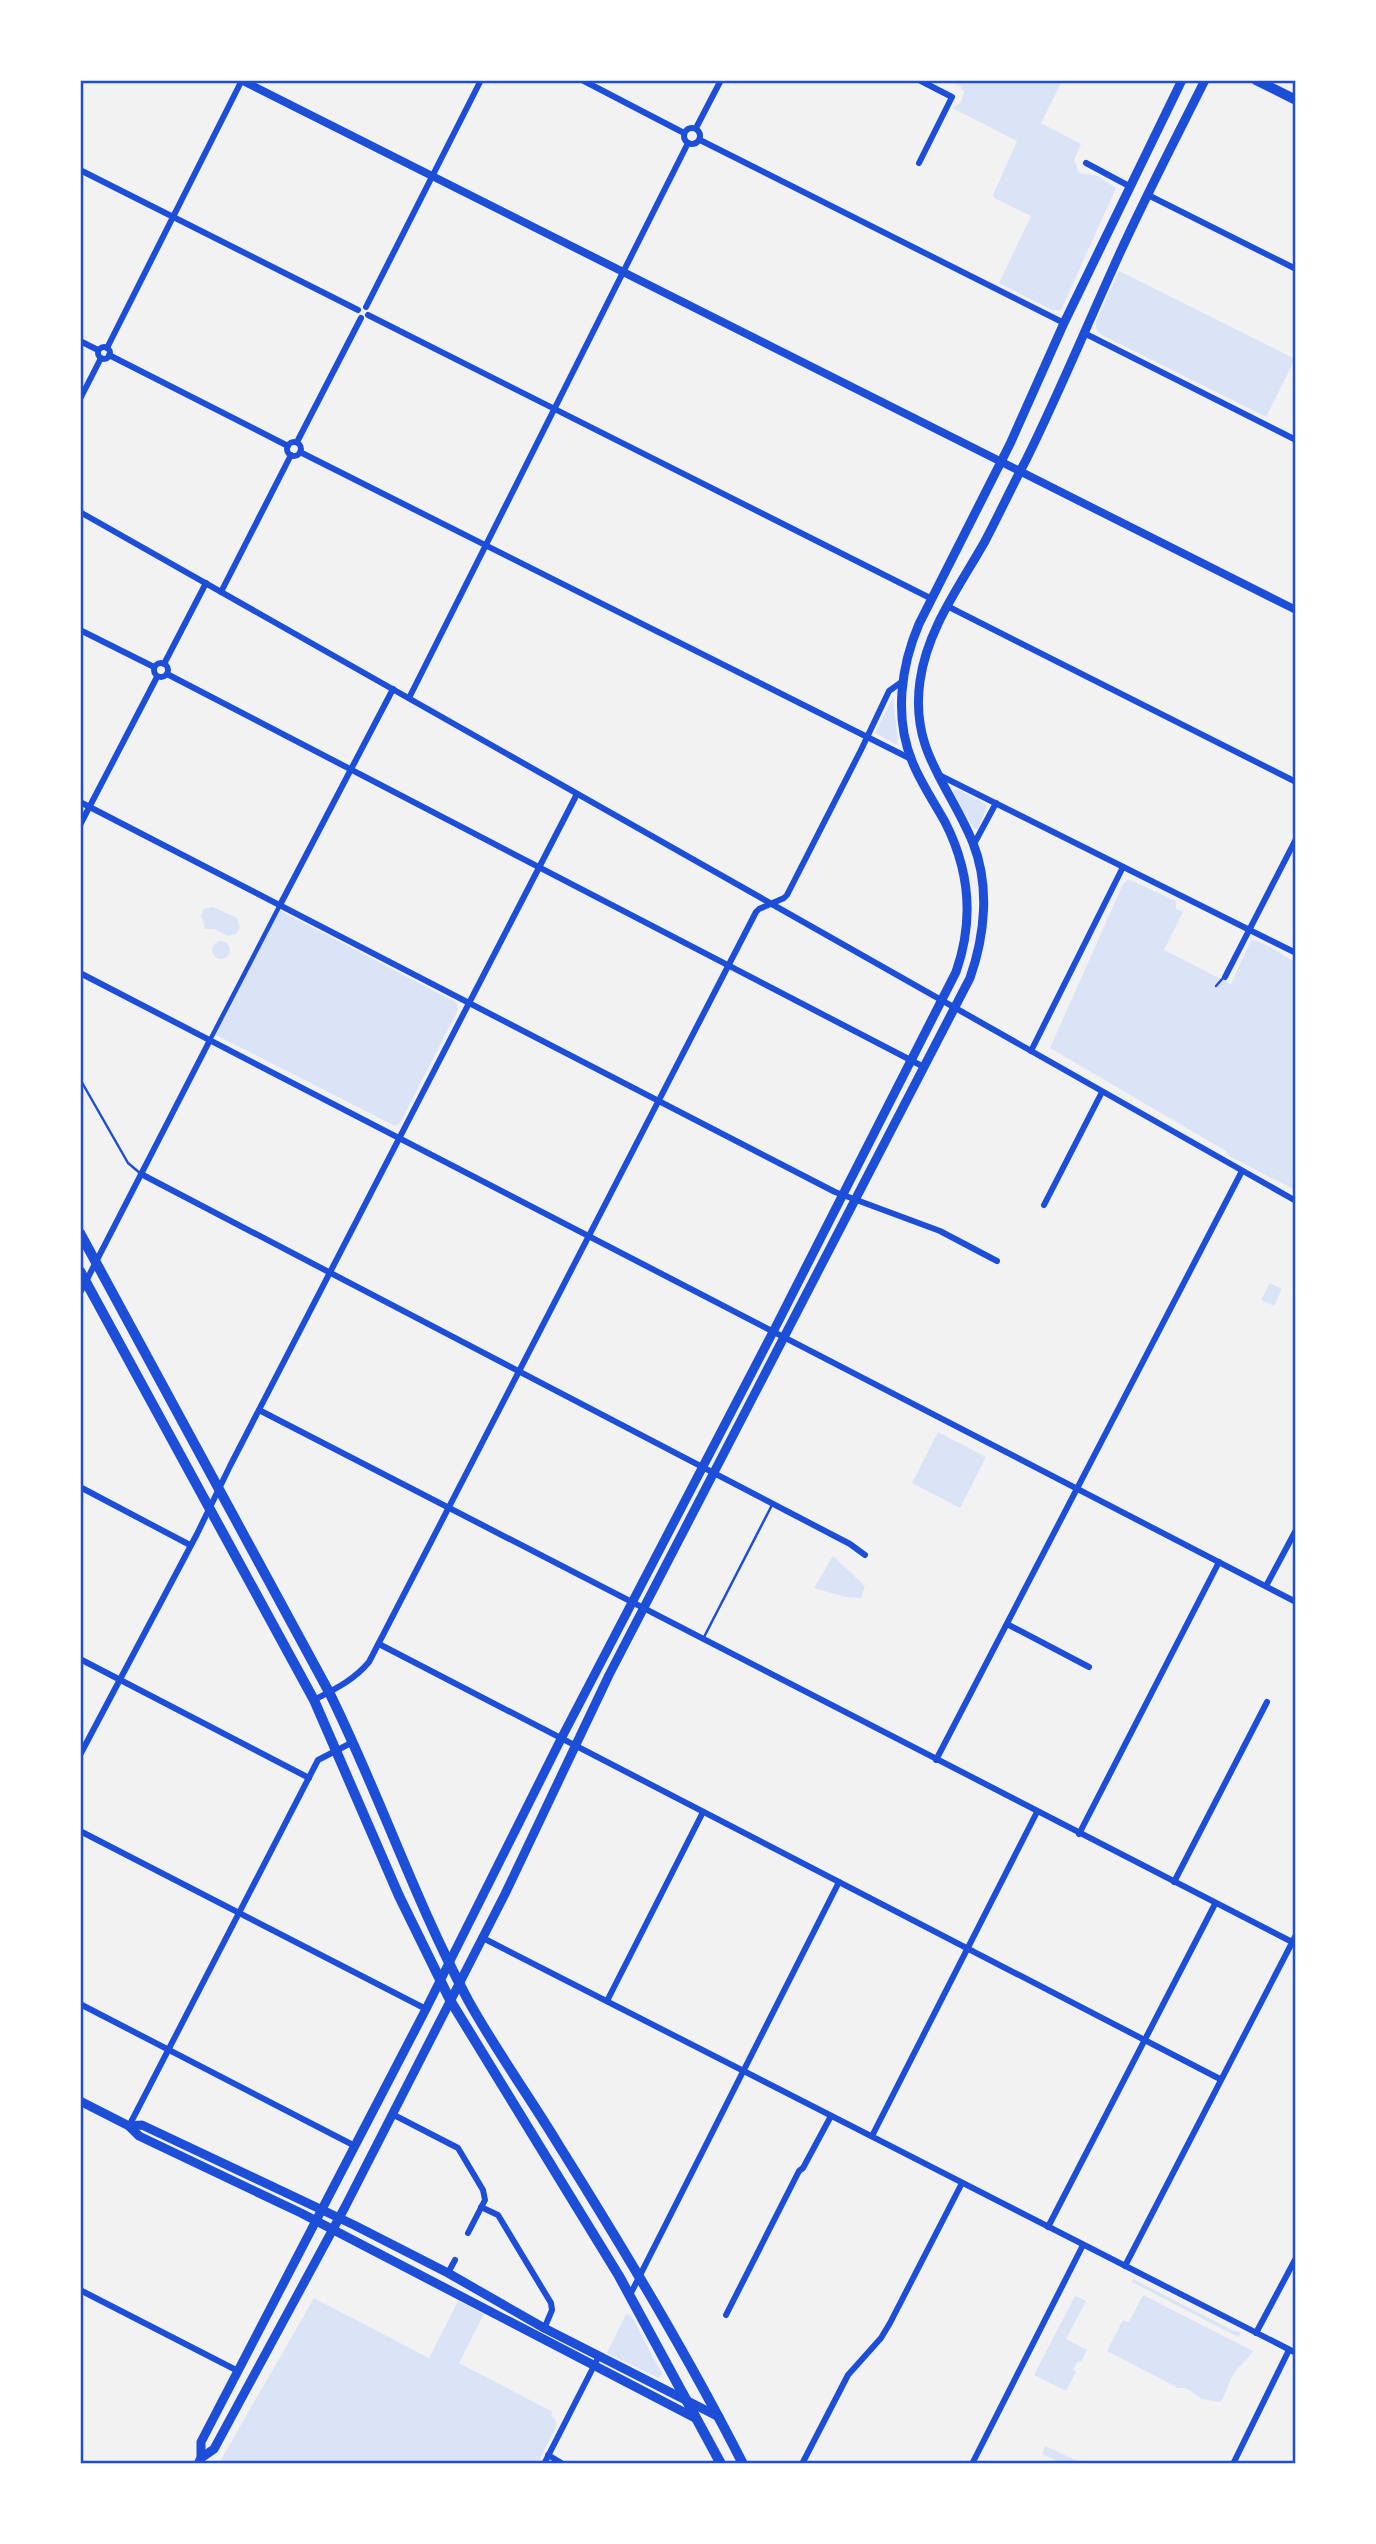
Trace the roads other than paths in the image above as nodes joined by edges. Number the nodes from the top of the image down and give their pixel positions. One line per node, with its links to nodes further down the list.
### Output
1 (481, 80): 17 (street)
2 (582, 80): 11 (street)
3 (721, 80): 10 (street)
4 (919, 80): 14 (street)
5 (1182, 80): 18 (main road)
6 (1205, 80): 19 (main road)
7 (1256, 80): 9 (main road)
8 (242, 81): 17 (street); 20 (street)
9 (1296, 100)
10 (696, 128): 11 (street); 12 (street)
11 (684, 133): 13 (street)
12 (699, 140): 13 (street); 24 (street)
13 (688, 144): 22 (street)
14 (919, 163)
15 (1086, 163): 18 (street)
16 (80, 170): 20 (street)
17 (432, 176): 22 (street); 23 (street)
18 (1129, 186): 24 (main road)
19 (1148, 195): 21 (street); 25 (main road)
20 (173, 217): 23 (street); 27 (street)
21 (1296, 269)
22 (624, 272): 31 (street); 37 (street)
23 (362, 314): 31 (street); 33 (street)
24 (1064, 323): 37 (main road)
25 (1084, 333): 32 (street); 38 (main road)
26 (80, 341): 28 (street)
27 (107, 348): 28 (street); 29 (street)
28 (98, 350): 29 (street)
29 (105, 357): 30 (street); 34 (street)
30 (80, 398)
31 (554, 409): 40 (street); 43 (street)
32 (1296, 440)
33 (297, 442): 34 (street); 35 (street)
34 (288, 446): 36 (street)
35 (300, 452): 36 (street); 40 (street)
36 (291, 455): 42 (street)
37 (1001, 463): 38 (street); 43 (main road)
38 (1020, 472): 44 (main road); 45 (street)
39 (80, 512): 41 (street)
40 (486, 544): 53 (street); 54 (street)
41 (206, 583): 42 (street); 47 (street)
42 (221, 592): 52 (street)
43 (932, 599): 51 (main road)
44 (947, 606): 57 (main road); 58 (street)
45 (1296, 610)
46 (80, 630): 48 (street)
47 (164, 664): 48 (street); 49 (street)
48 (154, 667): 50 (street)
49 (167, 674): 50 (street); 56 (street)
50 (157, 677): 62 (street)
51 (903, 681): 54 (street); 55 (main road)
52 (393, 689): 53 (street); 56 (street)
53 (409, 698): 59 (street)
54 (867, 737): 55 (street); 68 (street)
55 (911, 759): 76 (main road)
56 (350, 769): 66 (street); 69 (street)
57 (935, 773): 61 (street); 65 (main road)
58 (1296, 782)
59 (577, 794): 66 (street); 68 (street)
60 (80, 802): 62 (street)
61 (996, 803): 65 (street); 67 (street)
62 (90, 807): 63 (street); 69 (street)
63 (80, 825)
64 (1296, 839): 70 (street)
65 (974, 845): 78 (main road)
66 (540, 866): 72 (street); 77 (street)
67 (1124, 867): 70 (street); 80 (street)
68 (772, 903): 72 (street); 76 (street)
69 (280, 905): 77 (street); 79 (street)
70 (1249, 929): 71 (street); 74 (street)
71 (1296, 953)
72 (729, 965): 81 (street); 85 (street)
73 (80, 973): 79 (street)
74 (1225, 977): 75 (lane)
75 (1216, 986)
76 (942, 1001): 78 (street); 81 (main road)
77 (470, 1002): 85 (street); 86 (street)
78 (955, 1009): 80 (street); 82 (main road)
79 (210, 1040): 86 (street); 88 (street)
80 (1031, 1051): 84 (street)
81 (911, 1059): 82 (street); 89 (main road)
82 (925, 1067): 90 (main road)
83 (80, 1079): 88 (lane)
84 (1102, 1091): 87 (street); 92 (street)
85 (660, 1101): 89 (street); 94 (street)
86 (399, 1138): 94 (street); 98 (street)
87 (1242, 1171): 91 (street); 109 (street)
88 (141, 1174): 95 (street); 98 (street)
89 (842, 1194): 90 (street); 101 (main road)
90 (855, 1198): 96 (street); 102 (main road)
91 (1296, 1201)
92 (1044, 1205)
93 (80, 1233): 95 (main road)
94 (590, 1236): 101 (street); 103 (street)
95 (96, 1261): 99 (street); 108 (main road)
96 (997, 1261)
97 (80, 1271): 99 (main road)
98 (330, 1274): 103 (street); 104 (street)
99 (87, 1281): 100 (street); 112 (main road)
100 (80, 1293)
101 (773, 1332): 102 (street); 105 (main road)
102 (785, 1338): 106 (main road); 109 (street)
103 (519, 1371): 105 (street); 111 (street)
104 (259, 1410): 108 (street); 111 (street)
105 (703, 1466): 106 (street); 118 (main road)
106 (715, 1472): 110 (street); 120 (main road)
107 (80, 1487): 114 (street)
108 (218, 1489): 112 (street); 127 (main road)
109 (1077, 1490): 116 (street); 121 (street)
110 (773, 1503): 115 (street); 122 (lane)
111 (448, 1507): 118 (street); 123 (street)
112 (209, 1508): 114 (street); 128 (main road)
113 (1296, 1530): 117 (street)
114 (190, 1545): 126 (street)
115 (865, 1555)
116 (1219, 1562): 117 (street); 140 (street)
117 (1266, 1586): 119 (street)
118 (632, 1602): 120 (street); 130 (main road)
119 (1296, 1602)
120 (644, 1608): 122 (street); 132 (main road)
121 (1007, 1624): 125 (street); 135 (street)
122 (703, 1639): 135 (street)
123 (379, 1644): 127 (street); 130 (street)
124 (80, 1659): 126 (street)
125 (1089, 1667)
126 (119, 1680): 134 (street); 136 (street)
127 (329, 1692): 128 (street); 131 (main road)
128 (314, 1700): 133 (main road)
129 (1267, 1702): 142 (street)
130 (562, 1737): 132 (street); 149 (main road)
131 (353, 1742): 133 (street); 149 (main road)
132 (575, 1744): 137 (street); 146 (main road)
133 (338, 1749): 136 (street); 150 (main road)
134 (80, 1755)
135 (936, 1760): 138 (street)
136 (309, 1778): 144 (street)
137 (704, 1812): 141 (street); 153 (street)
138 (1037, 1812): 140 (street); 148 (street)
139 (80, 1831): 144 (street)
140 (1079, 1834): 142 (street)
141 (839, 1882): 148 (street); 158 (street)
142 (1174, 1882): 143 (street)
143 (1215, 1904): 147 (street); 156 (street)
144 (239, 1914): 155 (street); 157 (street)
145 (1296, 1934): 147 (street)
146 (483, 1937): 151 (main road); 153 (street)
147 (1293, 1943): 159 (street)
148 (968, 1948): 156 (street); 164 (street)
149 (450, 1962): 150 (main road); 151 (main road)
150 (440, 1981): 152 (main road); 155 (main road)
151 (460, 1982): 152 (main road); 179 (main road)
152 (450, 2000): 161 (main road); 181 (main road)
153 (607, 2001): 158 (street)
154 (80, 2004): 157 (street)
155 (426, 2009): 165 (main road)
156 (1145, 2039): 159 (street); 171 (street)
157 (168, 2049): 163 (street); 165 (street)
158 (744, 2071): 162 (street); 179 (street)
159 (1220, 2078): 177 (street)
160 (80, 2101): 163 (main road)
161 (392, 2114): 167 (street); 169 (main road)
162 (831, 2116): 164 (street); 182 (street)
163 (129, 2126): 168 (main road); 170 (main road)
164 (872, 2136): 166 (street)
165 (355, 2146): 168 (main road)
166 (962, 2182): 171 (street); 198 (street)
167 (481, 2207): 173 (street); 183 (street)
168 (323, 2209): 169 (main road); 170 (main road)
169 (339, 2217): 172 (main road); 178 (main road)
170 (316, 2221): 172 (main road); 188 (main road)
171 (1048, 2227): 174 (street)
172 (332, 2230): 183 (main road); 193 (main road)
173 (468, 2233)
174 (1083, 2245): 177 (street); 199 (street)
175 (1296, 2258): 184 (street)
176 (455, 2260): 178 (street)
177 (1125, 2266): 184 (street)
178 (448, 2273): 183 (main road)
179 (639, 2276): 181 (street); 190 (main road)
180 (80, 2290): 188 (street)
181 (629, 2296): 189 (main road)
182 (726, 2315)
183 (542, 2332): 186 (main road); 187 (main road)
184 (1256, 2333): 185 (street)
185 (1292, 2352): 200 (street)
186 (599, 2356): 187 (street); 189 (main road)
187 (594, 2366): 191 (main road); 192 (street)
188 (238, 2371): 193 (main road)
189 (685, 2399): 190 (main road); 191 (main road)
190 (719, 2417): 197 (main road)
191 (698, 2419): 196 (main road)
192 (548, 2455): 194 (street); 195 (street)
193 (199, 2460)
194 (544, 2463)
195 (563, 2463)
196 (721, 2463)
197 (743, 2463)
198 (802, 2463)
199 (972, 2463)
200 (1233, 2463)

